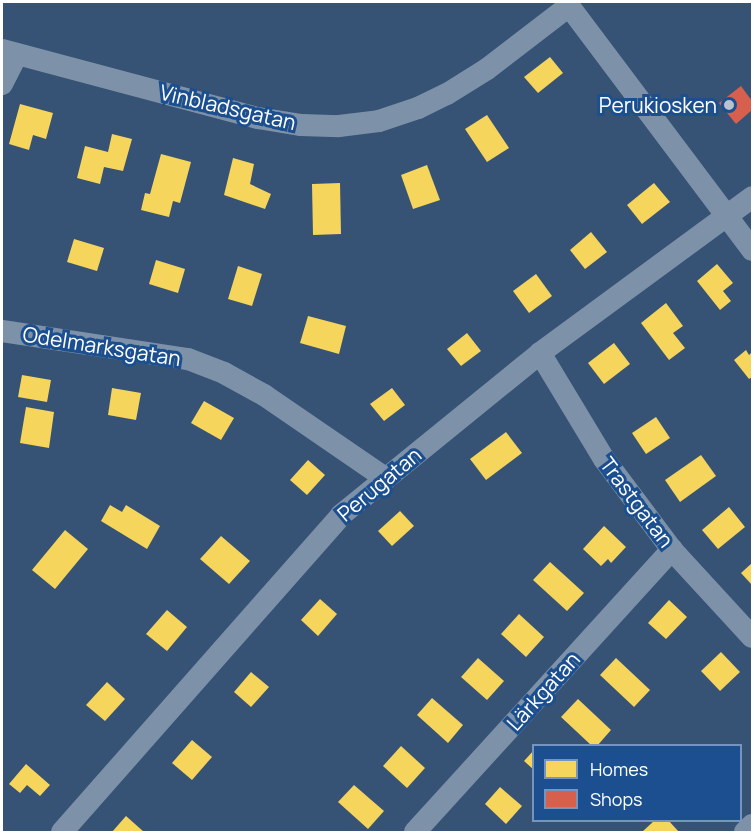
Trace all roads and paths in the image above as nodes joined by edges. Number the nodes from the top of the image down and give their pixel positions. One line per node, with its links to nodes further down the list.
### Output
1 (567, 4): 2 (street, Vinbladsgatan); 5 (street)
2 (9, 53): 3 (street)
3 (2, 84)
4 (753, 197): 5 (street, Perugatan)
5 (725, 215): 6 (street); 8 (street, Perugatan)
6 (753, 250)
7 (2, 331): 9 (street, Odelmarksgatan)
8 (540, 353): 9 (street, Perugatan); 10 (street, Trastgatan)
9 (385, 478): 13 (street, Perugatan)
10 (672, 550): 11 (street, Trastgatan); 14 (street, Lärkgatan)
11 (753, 638)
12 (753, 825): 15 (street)
13 (62, 832)
14 (415, 832)
15 (745, 832)

